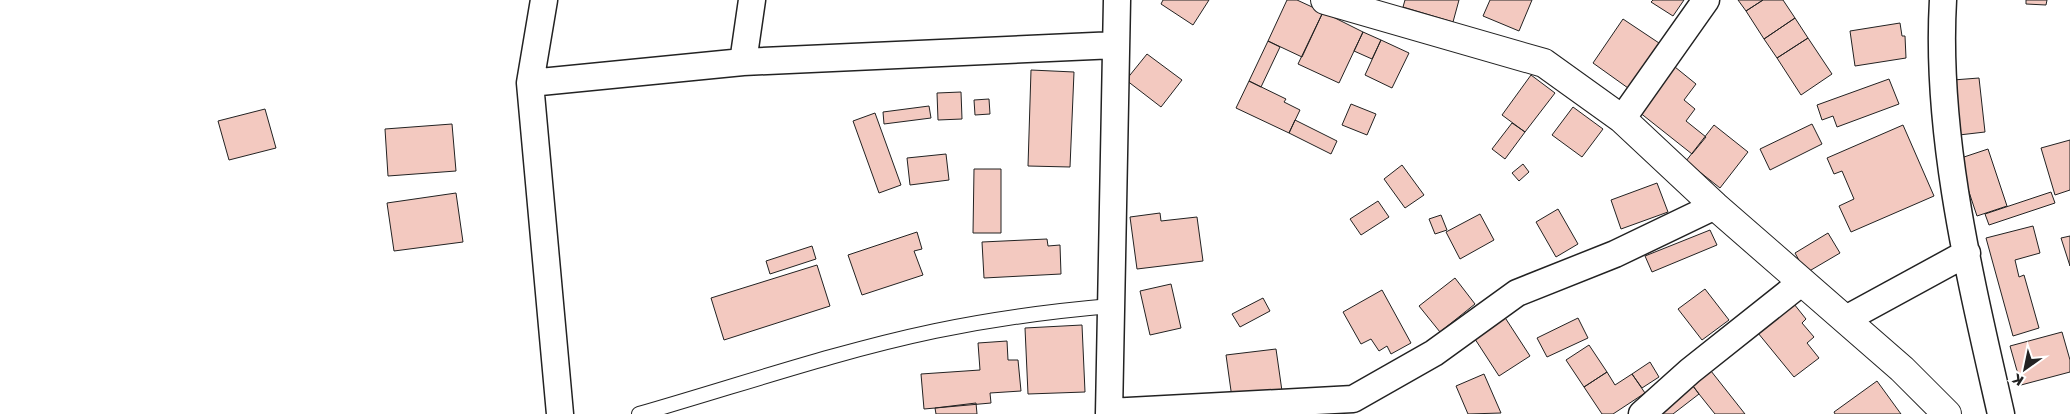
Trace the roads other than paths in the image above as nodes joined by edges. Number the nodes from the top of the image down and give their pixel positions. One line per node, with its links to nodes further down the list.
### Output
1 (544, 0): 9 (street)
2 (752, 0): 8 (street)
3 (1117, 0): 7 (street)
4 (1325, 0): 10 (street)
5 (1706, 0): 10 (street)
6 (1943, 0): 12 (street)
7 (1116, 45): 8 (street); 14 (street)
8 (743, 62): 9 (street)
9 (530, 83): 18 (street)
10 (1622, 119): 11 (street)
11 (1715, 206): 13 (street); 16 (street)
12 (1967, 253): 15 (street); 22 (street)
13 (1802, 282): 15 (street); 20 (street)
14 (1111, 306): 17 (street); 19 (lane)
15 (1846, 319): 21 (street)
16 (1356, 407): 17 (street)
17 (1109, 413)
18 (560, 414)
19 (639, 414)
20 (1642, 414)
21 (1947, 414)
22 (2001, 414)

